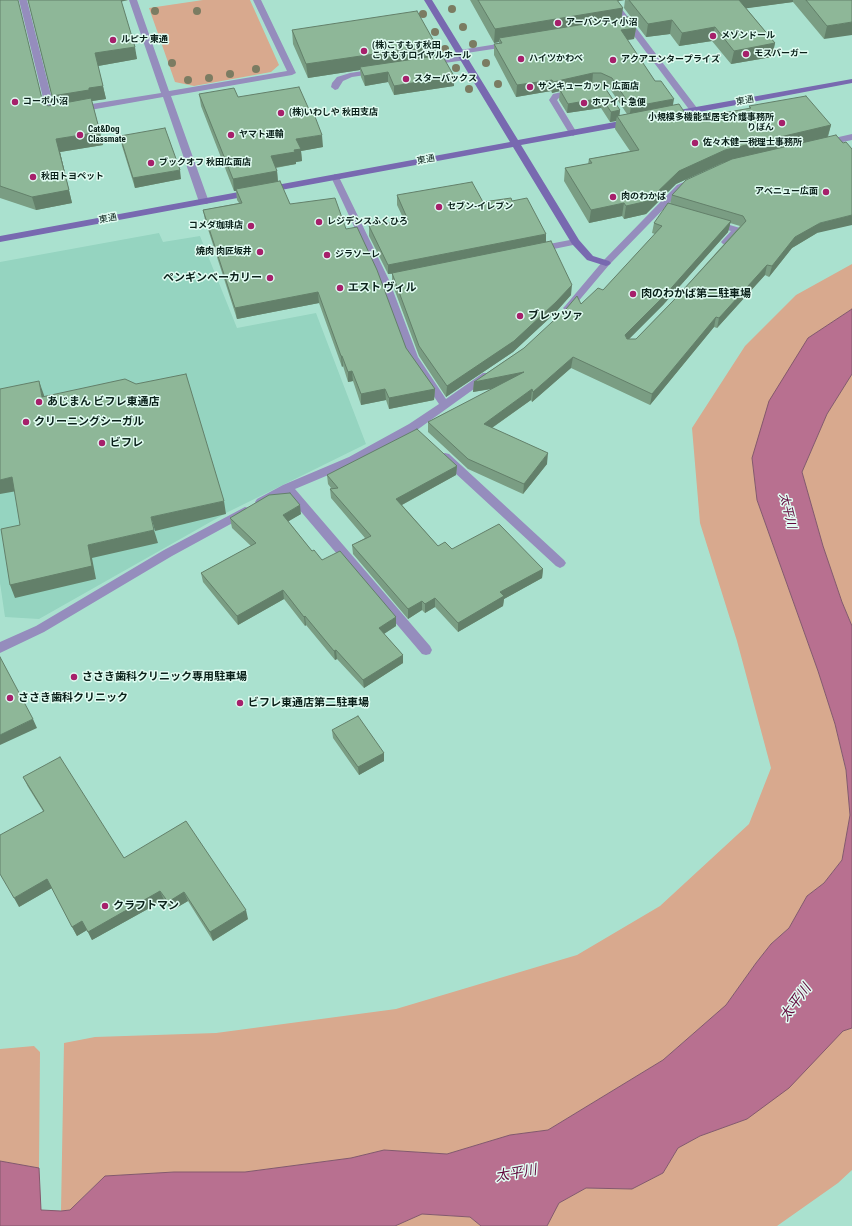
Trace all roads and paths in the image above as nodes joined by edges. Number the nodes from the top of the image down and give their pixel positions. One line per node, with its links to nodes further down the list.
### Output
1 (23, 0): 13 (street)
2 (133, 0): 13 (street)
3 (256, 0): 13 (street)
4 (428, 0): 7 (street)
5 (616, 4): 14 (street)
6 (520, 42): 7 (street)
7 (462, 55): 8 (street); 21 (street)
8 (424, 64)
9 (387, 70): 11 (street)
10 (852, 81): 14 (street, 東通)
11 (335, 87)
12 (585, 90): 19 (street)
13 (167, 95): 25 (street)
14 (694, 110): 16 (street, 東通)
15 (620, 114): 18 (street)
16 (656, 117)
17 (641, 120): 18 (street, 東通)
18 (626, 122): 19 (street, 東通)
19 (572, 133): 21 (street, 東通)
20 (852, 137): 22 (street)
21 (516, 143): 23 (street, 東通); 30 (street)
22 (814, 145)
23 (336, 177): 25 (street, 東通); 36 (street)
24 (693, 181): 26 (street)
25 (204, 202): 29 (street, 東通)
26 (660, 207): 27 (street); 33 (street)
27 (674, 211)
28 (702, 219): 32 (street)
29 (0, 239)
30 (575, 242): 31 (street); 33 (street)
31 (529, 251)
32 (717, 252)
33 (606, 263): 34 (street)
34 (560, 316)
35 (494, 372): 36 (street)
36 (445, 406): 38 (street)
37 (435, 448): 39 (street)
38 (287, 488): 40 (street); 41 (street)
39 (560, 563)
40 (0, 648)
41 (426, 650)

